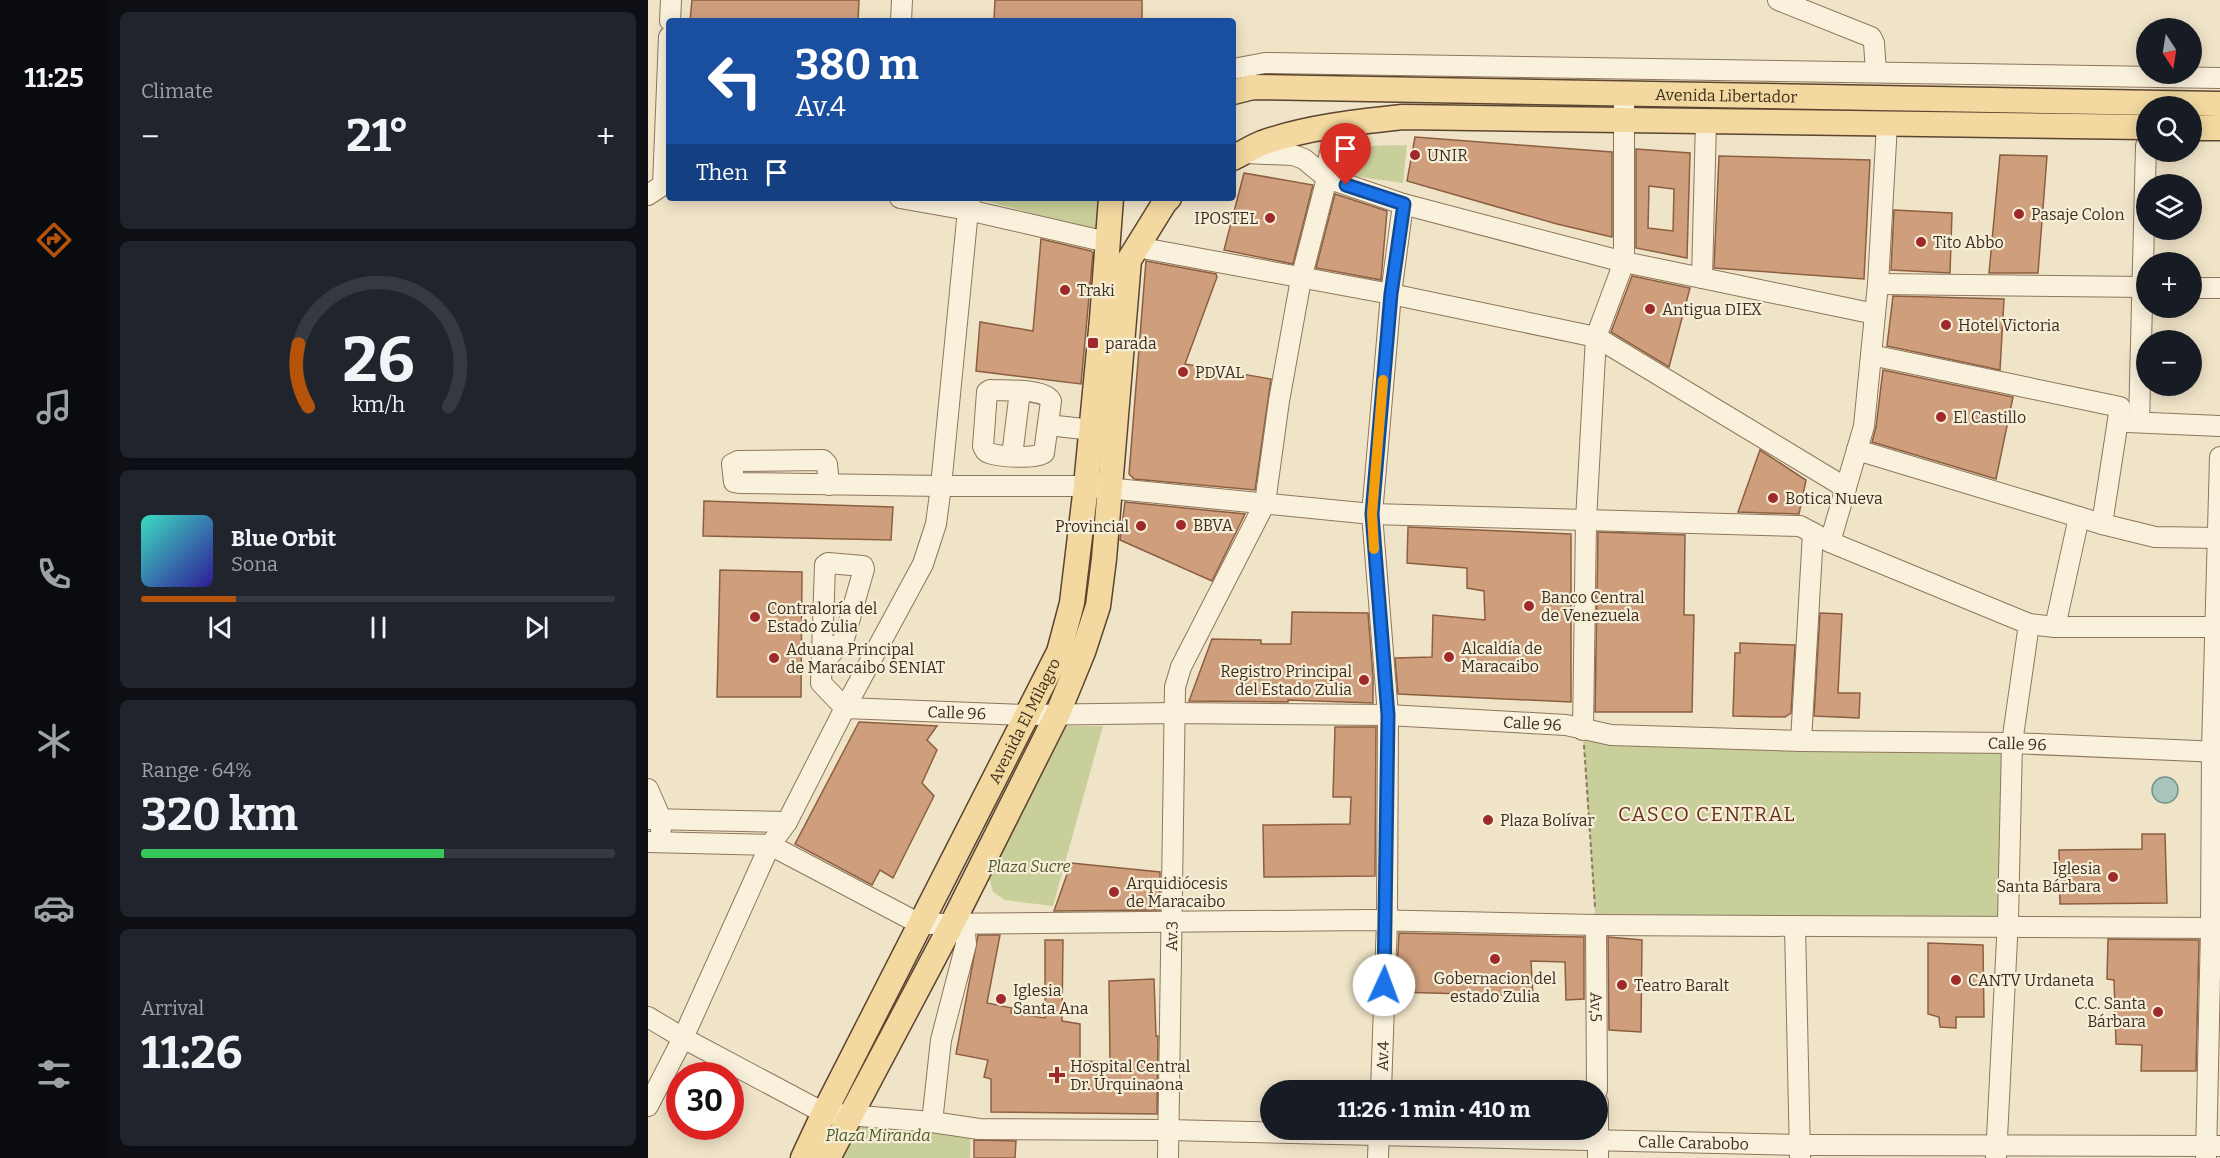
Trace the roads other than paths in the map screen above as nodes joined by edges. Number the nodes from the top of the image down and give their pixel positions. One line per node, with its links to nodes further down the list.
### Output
1 (670, 0): 4 (street)
2 (902, 0): 5 (street)
3 (1778, 0): 8 (street)
4 (670, 18)
5 (901, 18)
6 (1461, 65): 7 (street); 8 (street); 11 (street)
7 (1236, 68)
8 (1876, 72): 9 (street)
9 (2220, 78)
10 (1236, 91): 11 (main road, Avenida Libertador)
11 (1463, 91): 12 (main road, Avenida Libertador)
12 (1624, 93): 14 (main road, Avenida Libertador); 15 (street)
13 (666, 96): 25 (street)
14 (2220, 104)
15 (1625, 120): 16 (main road, Avenida Libertador); 17 (main road, Avenida Libertador); 34 (street)
16 (1706, 121): 18 (main road, Avenida Libertador); 35 (street)
17 (1346, 123): 22 (main road, Avenida Libertador); 24 (street, Av.3)
18 (1887, 124): 19 (main road, Avenida Libertador); 37 (street)
19 (2136, 127)
20 (2202, 128): 21 (main road)
21 (2220, 128)
22 (1238, 155): 24 (street)
23 (2146, 162): 33 (street)
24 (1327, 178): 30 (street); 36 (street, Av.3)
25 (653, 188)
26 (934, 201): 29 (street)
27 (1111, 201): 31 (main road)
28 (1165, 201): 32 (main road)
29 (969, 204): 31 (street); 56 (street)
30 (1404, 204): 34 (street); 41 (street, Av.4)
31 (1107, 242): 51 (main road, Avenida El Milagro)
32 (1137, 246): 36 (street); 58 (main road, Avenida El Milagro)
33 (2144, 252)
34 (1624, 261): 35 (street); 44 (street)
35 (1702, 278): 42 (street)
36 (1301, 279): 41 (street); 60 (street, Av.3)
37 (1878, 284): 38 (street); 42 (street)
38 (2136, 287)
39 (2202, 288): 40 (street)
40 (2220, 288)
41 (1391, 294): 44 (street); 61 (street, Av.4)
42 (1875, 314): 45 (street)
43 (2143, 318): 48 (street)
44 (1596, 337): 59 (street); 63 (street)
45 (1871, 355): 47 (street); 52 (street)
46 (1020, 391): 49 (street); 53 (street); 53 (street)
47 (2118, 421): 48 (street); 64 (street)
48 (2139, 422): 50 (street)
49 (1048, 425): 51 (street); 53 (street)
50 (2220, 426)
51 (1092, 430): 57 (main road, Avenida El Milagro)
52 (1857, 450): 59 (street); 62 (street)
53 (1012, 456)
54 (2220, 457): 66 (street)
55 (829, 485): 56 (street)
56 (941, 486): 57 (street); 71 (street)
57 (1086, 486): 58 (street); 74 (main road, Avenida El Milagro)
58 (1112, 487): 60 (street); 72 (main road, Avenida El Milagro)
59 (1846, 488): 65 (street)
60 (1265, 503): 61 (street); 73 (street, Av.3)
61 (1372, 514): 63 (street); 75 (street, Av.4)
62 (2079, 517): 64 (street); 68 (street)
63 (1586, 520): 65 (street); 76 (street)
64 (2102, 524): 66 (street)
65 (1821, 538): 67 (street); 77 (street)
66 (2219, 538): 69 (street)
67 (2029, 624): 68 (street); 78 (street)
68 (2055, 627): 69 (street)
69 (2218, 627): 79 (street)
70 (821, 664): 70 (street); 71 (street)
71 (844, 708): 74 (street, Calle 96); 82 (street)
72 (1058, 713): 73 (street, Calle 96); 74 (street, Calle 96); 86 (main road, Avenida El Milagro)
73 (1174, 713): 75 (street, Calle 96); 87 (street, Av.3)
74 (1026, 715): 88 (main road, Avenida El Milagro)
75 (1388, 715): 76 (street, Calle 96); 85 (street, Av.4)
76 (1583, 730): 77 (street, Calle 96)
77 (1802, 741): 78 (street, Calle 96)
78 (2012, 743): 79 (street, Calle 96); 91 (street)
79 (2216, 751): 92 (street)
80 (648, 789): 81 (street)
81 (654, 819): 82 (street); 83 (street)
82 (787, 822): 84 (street)
83 (655, 842): 84 (street)
84 (770, 845): 88 (street); 94 (street)
85 (1386, 921): 87 (street); 89 (street); 95 (street, Av.4)
86 (959, 922): 87 (street); 88 (street); 99 (main road, Avenida El Milagro); 100 (street)
87 (1171, 922): 101 (street, Av.3)
88 (920, 924): 98 (main road, Avenida El Milagro)
89 (1596, 925): 90 (street); 96 (street, Av,5)
90 (1795, 926): 91 (street); 107 (street)
91 (2007, 928): 92 (street); 108 (street)
92 (2216, 929): 106 (street)
93 (648, 1017): 94 (street)
94 (683, 1038): 97 (street); 98 (street)
95 (1381, 1080)
96 (1597, 1080)
97 (648, 1106)
98 (824, 1113): 99 (street, Calle Carabobo); 110 (main road, Avenida El Milagro)
99 (851, 1114): 100 (street, Calle Carabobo); 109 (main road, Avenida El Milagro)
100 (932, 1122): 101 (street, Calle Carabobo)
101 (1167, 1130): 102 (street, Calle Carabobo); 111 (street, Av.3)
102 (1260, 1131)
103 (1379, 1140): 112 (street)
104 (1481, 1140): 105 (street, Calle Carabobo)
105 (1598, 1148): 107 (street, Calle Carabobo)
106 (2211, 1150): 108 (street, Calle Carabobo)
107 (1800, 1151): 108 (street, Calle Carabobo)
108 (1996, 1152)
109 (830, 1155)
110 (803, 1158)
111 (1168, 1158)
112 (1378, 1158)

